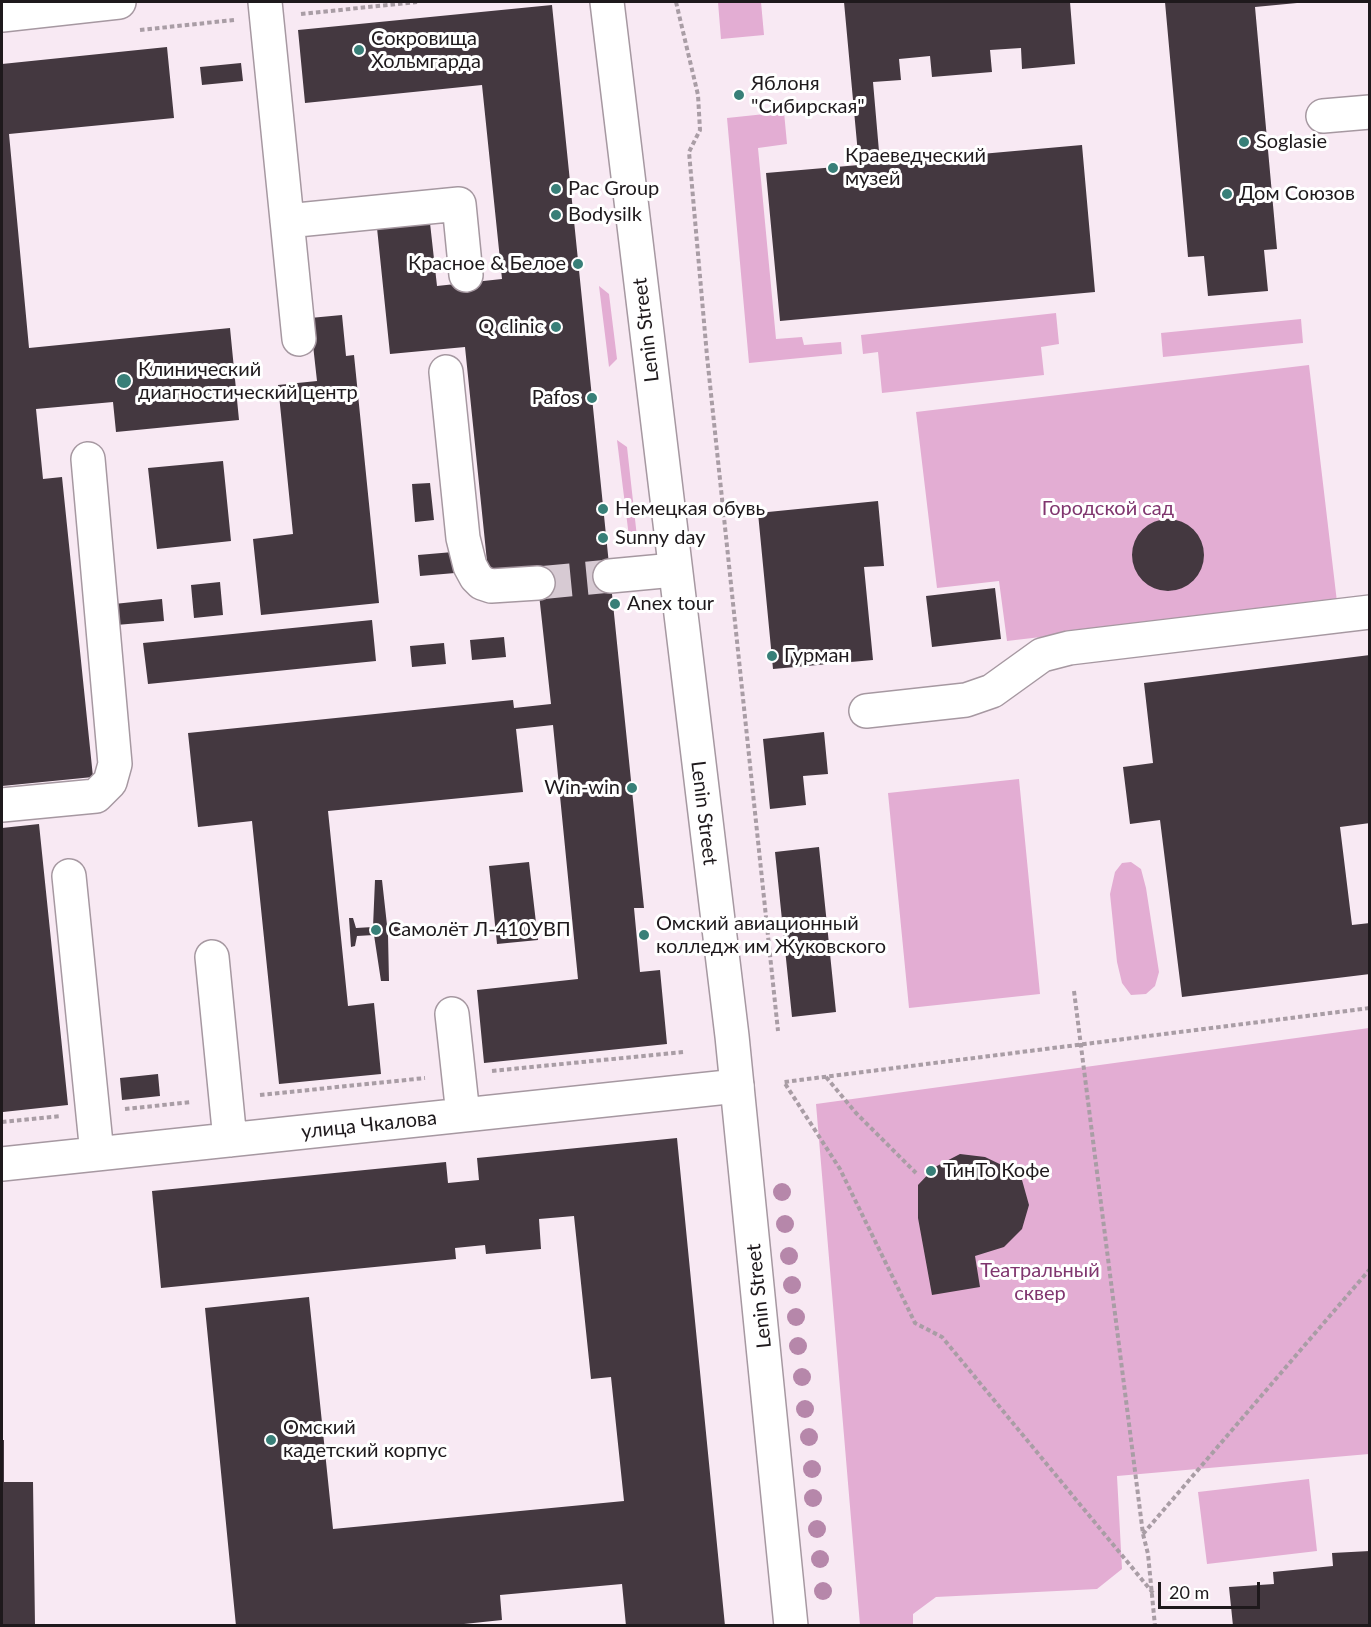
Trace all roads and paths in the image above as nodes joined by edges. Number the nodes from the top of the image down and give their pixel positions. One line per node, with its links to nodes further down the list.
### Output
1 (119, 2): 6 (main road)
2 (417, 2): 5 (path)
3 (607, 2): 15 (main road, Lenin Street)
4 (676, 2): 26 (path)
5 (265, 9): 7 (path); 10 (main road)
6 (2, 15)
7 (140, 30)
8 (1370, 112): 9 (main road)
9 (1323, 117)
10 (287, 221): 11 (main road); 12 (main road)
11 (466, 275)
12 (299, 339)
13 (446, 372): 17 (main road)
14 (88, 459): 20 (main road)
15 (674, 570): 16 (main road); 31 (main road, Lenin Street)
16 (610, 576)
17 (538, 583)
18 (1370, 612): 19 (main road)
19 (866, 711)
20 (2, 805)
21 (69, 876): 33 (main road)
22 (212, 957): 32 (main road)
23 (1074, 991): 27 (path)
24 (1370, 1008): 27 (path)
25 (452, 1014): 29 (main road)
26 (778, 1031)
27 (1081, 1045): 30 (path); 41 (path)
28 (682, 1052): 29 (path)
29 (459, 1075): 32 (path); 34 (main road)
30 (826, 1077): 39 (path); 42 (path)
31 (737, 1086): 34 (main road, улица Чкалова); 43 (main road, Lenin Street)
32 (226, 1099): 33 (path); 36 (main road)
33 (93, 1112): 35 (path); 37 (main road)
34 (463, 1114): 36 (main road, улица Чкалова)
35 (2, 1122)
36 (230, 1140): 37 (main road, улица Чкалова)
37 (97, 1154): 38 (main road, улица Чкалова)
38 (2, 1164)
39 (916, 1173)
40 (1370, 1269): 41 (path)
41 (1143, 1534): 42 (path)
42 (1153, 1593): 44 (path)
43 (791, 1626)
44 (1155, 1626)

